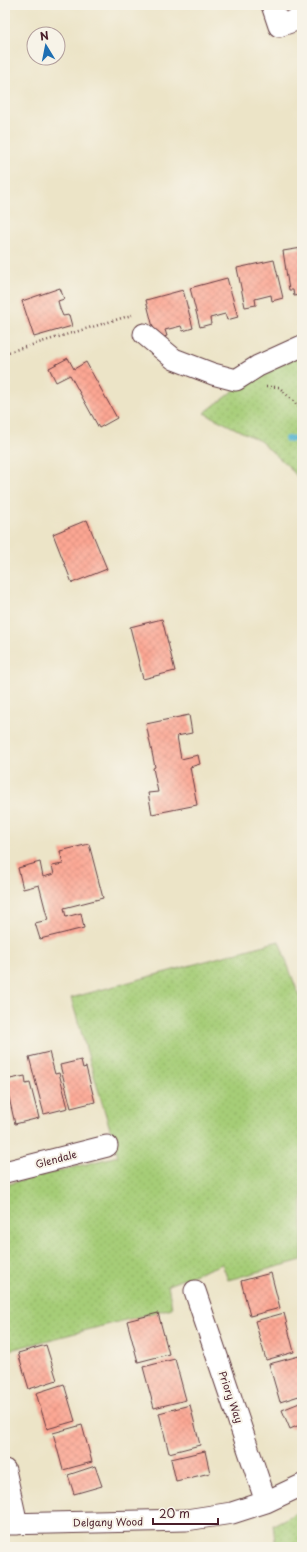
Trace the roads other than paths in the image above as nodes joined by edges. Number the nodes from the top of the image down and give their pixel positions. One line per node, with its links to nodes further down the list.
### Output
1 (272, 5): 2 (street)
2 (302, 18)
3 (144, 334): 4 (street)
4 (302, 346)
5 (107, 1146): 6 (street, Glendale)
6 (5, 1172)
7 (195, 1291): 10 (street, Priory Way)
8 (5, 1470): 11 (street)
9 (302, 1485): 10 (street, Delgany Wood)
10 (266, 1502): 11 (street, Delgany Wood)
11 (11, 1524)

